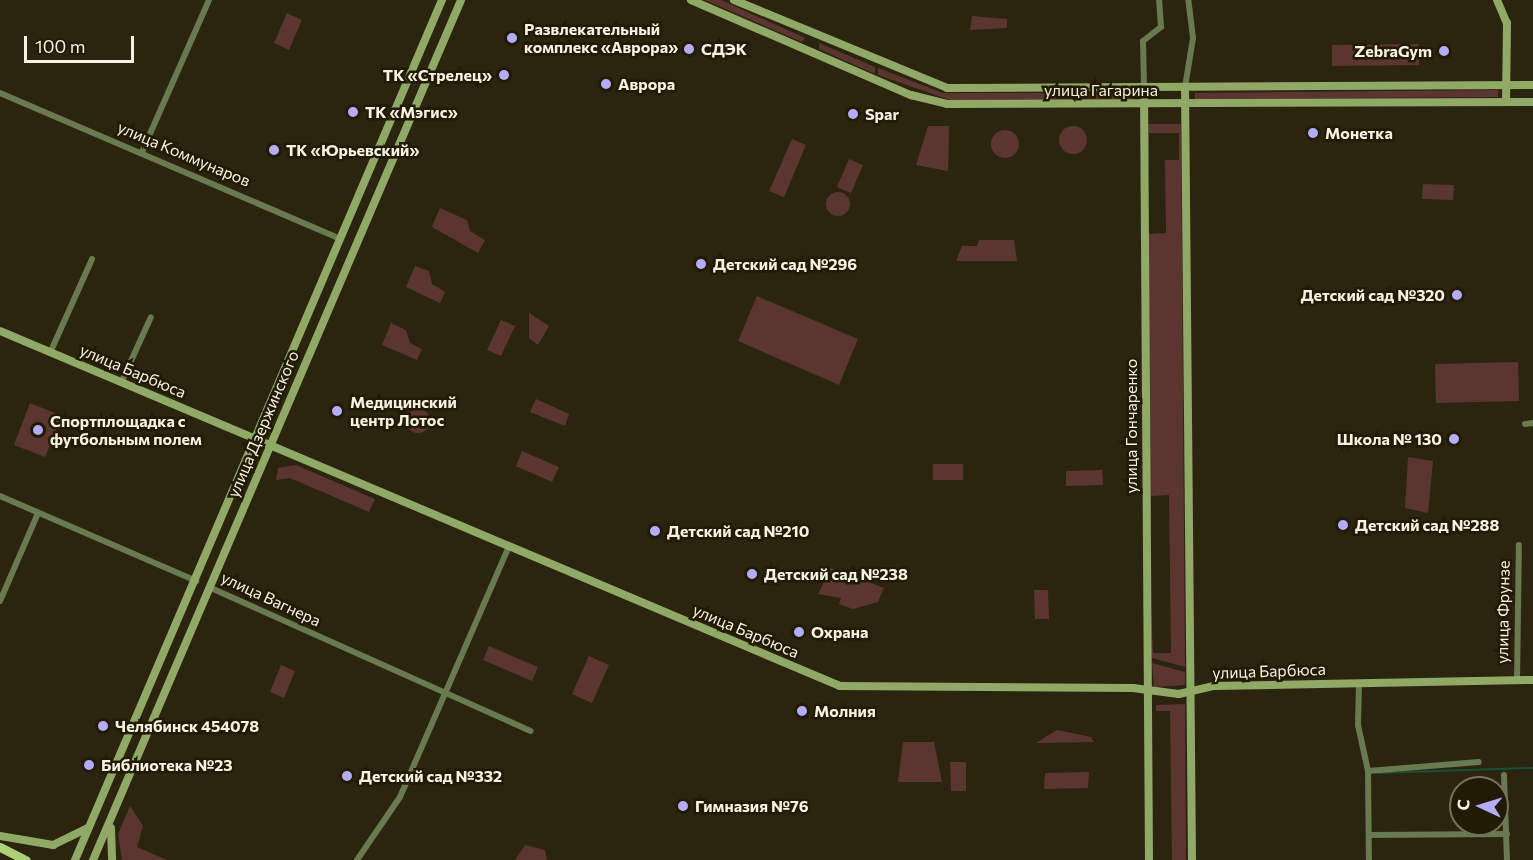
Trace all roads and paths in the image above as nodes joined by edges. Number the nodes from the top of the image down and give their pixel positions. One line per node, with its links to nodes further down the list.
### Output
1 (208, 0): 20 (street)
2 (442, 0): 21 (main road, улица Дзержинского)
3 (460, 0): 22 (main road, улица Дзержинского)
4 (691, 0): 10 (main road, улица Гагарина)
5 (734, 0): 9 (main road, улица Гагарина)
6 (1159, 0): 14 (street, улица Гончаренко)
7 (1188, 0): 13 (street)
8 (1497, 0): 11 (main road)
9 (814, 35): 10 (main road); 14 (main road, улица Гагарина)
10 (808, 50): 18 (main road, улица Гагарина)
11 (1506, 85): 12 (main road, улица Гагарина); 13 (main road, улица Гагарина); 16 (main road)
12 (1533, 85)
13 (1185, 87): 14 (main road, улица Гагарина); 19 (main road)
14 (1144, 88): 18 (main road, улица Гончаренко)
15 (0, 93): 20 (street, улица Коммунаров)
16 (1506, 102): 17 (main road, улица Гагарина); 19 (main road, улица Гагарина)
17 (1533, 102)
18 (1144, 105): 19 (main road, улица Гагарина); 44 (main road, улица Гончаренко)
19 (1185, 105): 45 (main road)
20 (141, 152): 23 (street, улица Коммунаров)
21 (376, 156): 22 (main road); 23 (main road, улица Дзержинского)
22 (391, 162): 24 (main road, улица Дзержинского)
23 (340, 239): 24 (main road, улица Коммунаров); 32 (main road, улица Дзержинского)
24 (355, 247): 33 (main road, улица Дзержинского)
25 (92, 259): 28 (street)
26 (151, 317): 29 (street)
27 (0, 330): 28 (main road, улица Барбюса)
28 (50, 353): 29 (main road, улица Барбюса)
29 (121, 383): 32 (main road, улица Барбюса)
30 (1533, 423): 31 (street)
31 (1525, 424)
32 (255, 439): 33 (main road, улица Барбюса); 38 (main road, улица Дзержинского)
33 (271, 443): 37 (main road, улица Барбюса); 39 (main road, улица Дзержинского)
34 (0, 496): 35 (street, улица Вагнера)
35 (38, 513): 38 (street, улица Вагнера); 40 (street)
36 (1520, 545): 42 (street, улица Фрунзе)
37 (509, 546): 44 (main road, улица Барбюса); 46 (street)
38 (196, 582): 39 (main road, улица Вагнера); 51 (main road, улица Дзержинского)
39 (211, 588): 46 (street, улица Вагнера); 50 (main road, улица Дзержинского)
40 (0, 601)
41 (1533, 680): 42 (main road, улица Барбюса)
42 (1517, 681): 43 (main road, улица Барбюса)
43 (1359, 684): 45 (main road, улица Барбюса); 49 (street)
44 (1148, 690): 45 (main road, улица Барбюса); 62 (main road, улица Гончаренко)
45 (1190, 690): 63 (main road)
46 (446, 694): 47 (street, улица Вагнера); 61 (street)
47 (530, 731)
48 (1479, 762): 49 (street)
49 (1368, 771): 52 (street)
50 (112, 820): 59 (main road, улица Дзержинского); 60 (main road)
51 (91, 826): 54 (main road); 58 (main road, улица Дзержинского)
52 (1369, 834): 53 (street); 64 (street)
53 (1449, 834)
54 (0, 836)
55 (1507, 836): 65 (street)
56 (0, 847): 57 (main road)
57 (26, 860)
58 (75, 860)
59 (93, 860)
60 (112, 860)
61 (357, 860)
62 (1149, 860)
63 (1192, 860)
64 (1370, 860)
65 (1507, 860)

